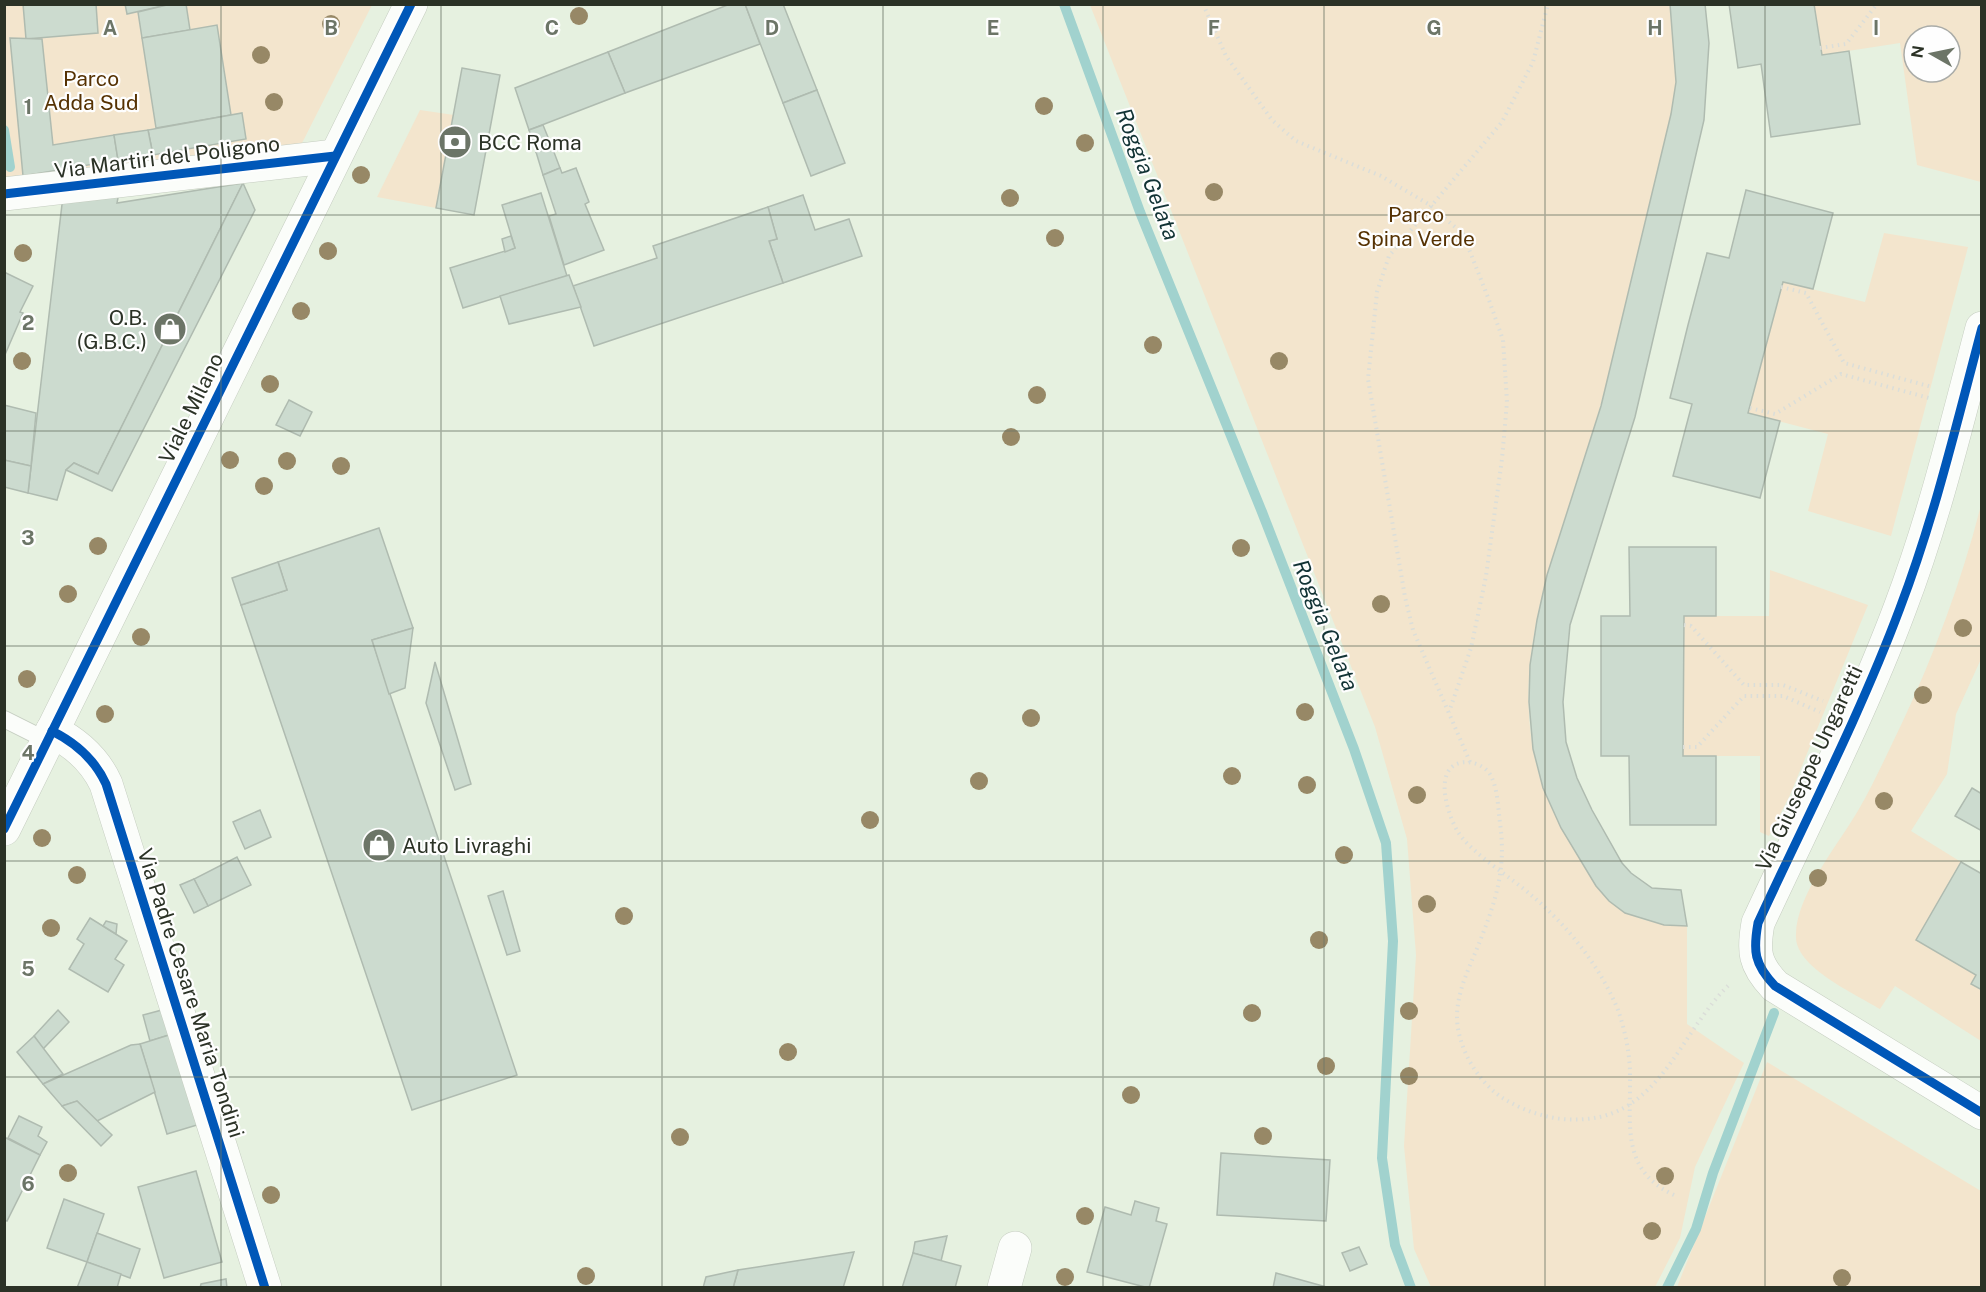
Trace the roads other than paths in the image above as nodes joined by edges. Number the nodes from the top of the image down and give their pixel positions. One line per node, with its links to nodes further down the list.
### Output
1 (411, 4): 2 (street, Viale Milano)
2 (334, 156): 3 (street, Via Martiri del Poligono); 6 (street, Viale Milano)
3 (4, 194)
4 (1982, 328): 8 (street, Via Giuseppe Ungaretti)
5 (4, 719): 6 (lane)
6 (50, 736): 7 (street, Viale Milano); 10 (street, Via Padre Cesare Maria Tondini)
7 (4, 828)
8 (1982, 1113)
9 (1015, 1248): 11 (street)
10 (265, 1287)
11 (1004, 1287)

